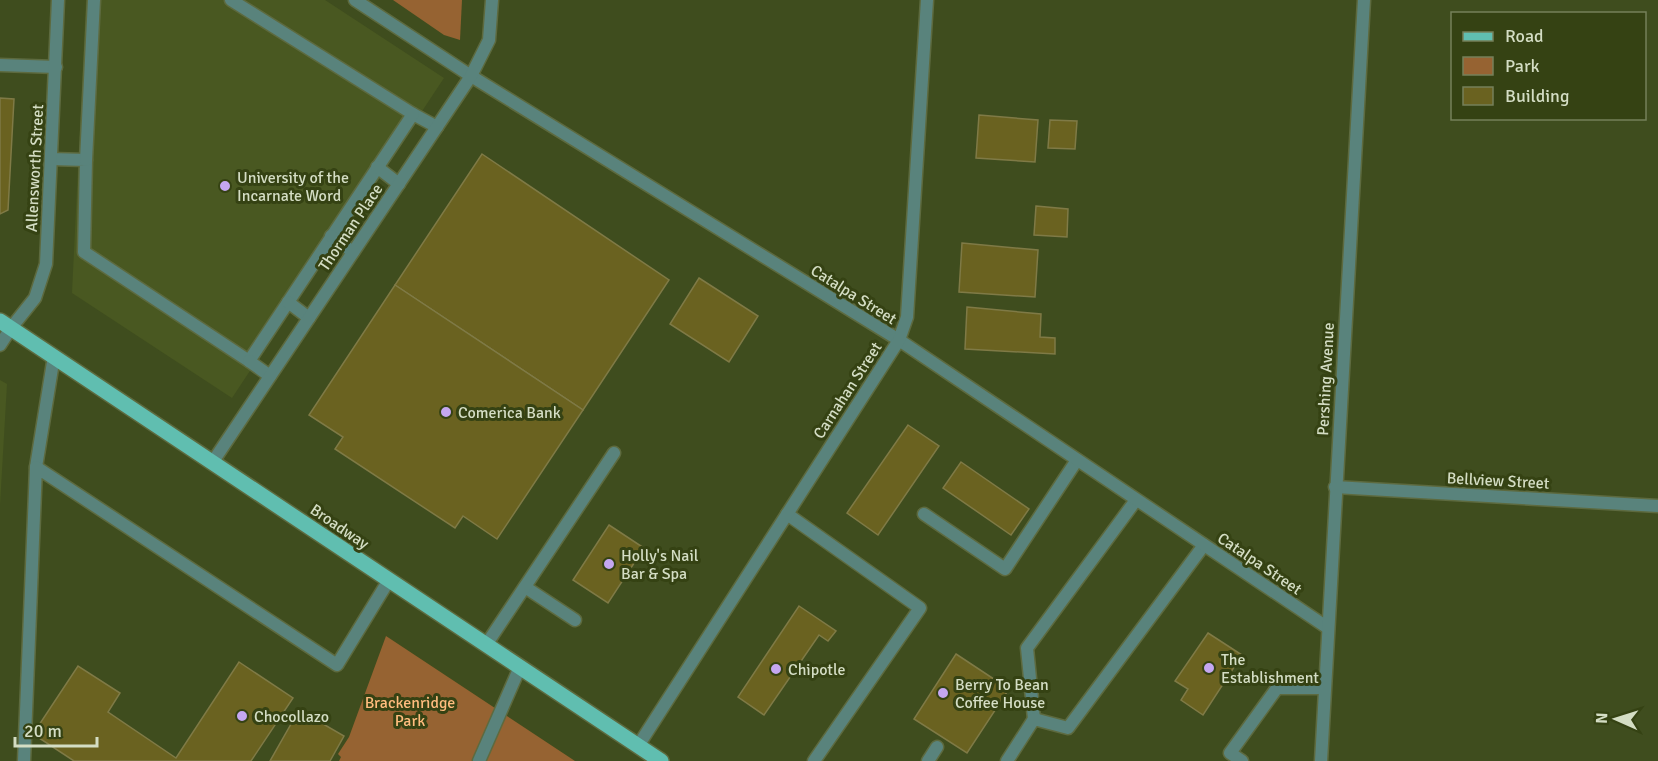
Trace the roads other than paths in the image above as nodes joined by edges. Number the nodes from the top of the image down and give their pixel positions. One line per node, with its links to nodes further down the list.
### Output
1 (58, 0): 9 (street, Allensworth Street)
2 (94, 0): 14 (street)
3 (231, 0): 11 (street)
4 (355, 0): 10 (street, Catalpa Street)
5 (492, 0): 10 (street, Thorman Place)
6 (927, 0): 22 (street, Carnahan Street)
7 (1364, 0): 31 (street, Pershing Avenue)
8 (0, 65): 9 (street)
9 (56, 68): 13 (street, Allensworth Street)
10 (471, 76): 12 (street, Thorman Place); 22 (street, Catalpa Street)
11 (413, 114): 12 (street); 15 (street)
12 (437, 127): 16 (street, Thorman Place)
13 (51, 159): 14 (street); 21 (street, Allensworth Street)
14 (86, 160): 25 (street)
15 (377, 167): 16 (street); 17 (street)
16 (399, 184): 18 (street, Thorman Place)
17 (331, 236): 18 (street); 19 (street)
18 (353, 252): 20 (street, Thorman Place)
19 (288, 302): 20 (street); 25 (street)
20 (309, 318): 26 (street, Thorman Place)
21 (6, 324): 23 (street, Allensworth Street); 24 (main road, Broadway)
22 (899, 340): 28 (street, Catalpa Street); 34 (street, Carnahan Street)
23 (0, 345)
24 (54, 356): 29 (main road, Broadway); 30 (street)
25 (249, 361): 26 (street)
26 (270, 376): 29 (street, Thorman Place)
27 (614, 453): 38 (street)
28 (1077, 460): 32 (street, Catalpa Street); 35 (street)
29 (212, 463): 37 (main road, Broadway)
30 (36, 467): 37 (street); 48 (street)
31 (1335, 487): 33 (street, Bellview Street); 40 (street, Pershing Avenue)
32 (1136, 500): 36 (street, Catalpa Street); 44 (street)
33 (1658, 506)
34 (787, 514): 45 (street, Carnahan Street); 51 (street)
35 (924, 514)
36 (1204, 545): 40 (street, Catalpa Street); 44 (street)
37 (389, 580): 41 (main road, Broadway)
38 (525, 587): 39 (street); 41 (street)
39 (575, 620)
40 (1328, 628): 43 (street, Pershing Avenue)
41 (486, 645): 42 (main road, Broadway)
42 (520, 667): 45 (main road, Broadway); 49 (street)
43 (1324, 688): 47 (street); 55 (street, Pershing Avenue)
44 (1034, 719): 53 (street)
45 (638, 746): 50 (main road, Broadway)
46 (937, 747): 52 (street)
47 (1227, 757): 54 (street)
48 (24, 761)
49 (479, 761)
50 (661, 761)
51 (814, 761)
52 (928, 761)
53 (1007, 761)
54 (1242, 761)
55 (1321, 761)

